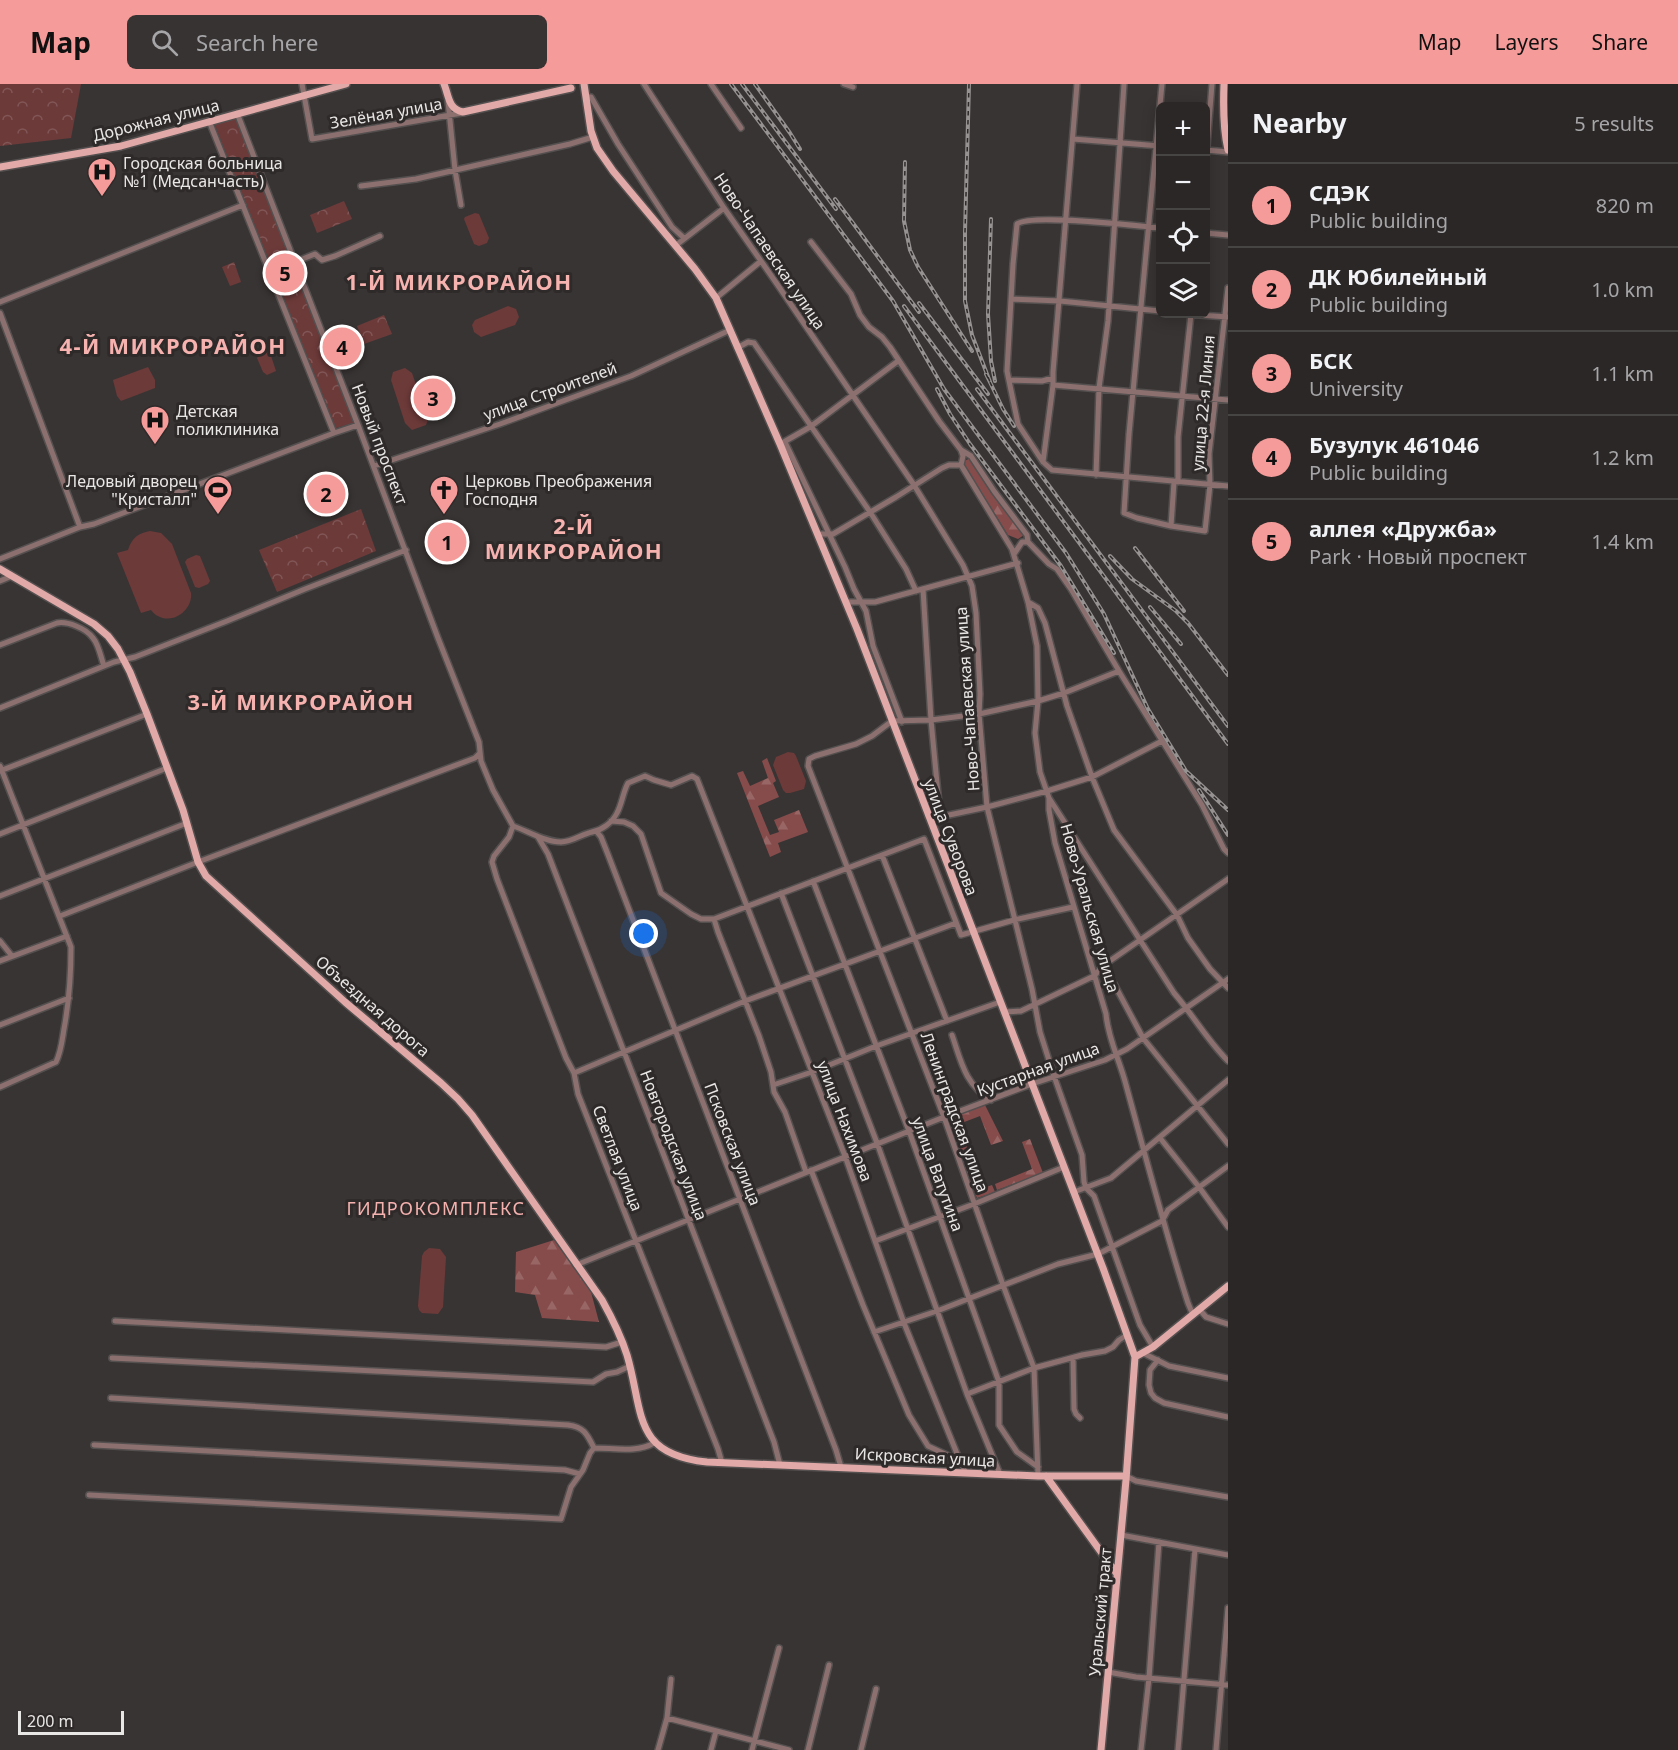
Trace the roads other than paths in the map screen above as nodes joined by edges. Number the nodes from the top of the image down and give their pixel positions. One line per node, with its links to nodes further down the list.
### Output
1 (302, 84): 15 (street)
2 (346, 84): 15 (main road, Дорожная улица)
3 (584, 84): 16 (main road, улица Суворова)
4 (644, 84): 37 (street, Ново-Чапаевская улица)
5 (711, 84): 24 (street)
6 (844, 84): 14 (street)
7 (1077, 84): 26 (street)
8 (1124, 84): 27 (street)
9 (1162, 84): 18 (street)
10 (1212, 84): 19 (street)
11 (1224, 84): 30 (main road)
12 (446, 86): 17 (main road)
13 (573, 86): 16 (main road); 20 (main road, Зелёная улица)
14 (853, 87)
15 (303, 96): 21 (main road, Дорожная улица); 22 (street, Зелёная улица)
16 (586, 97): 25 (main road, улица Суворова); 45 (street)
17 (448, 100): 20 (main road); 22 (street)
18 (1161, 102)
19 (1210, 106)
20 (463, 112): 22 (street, Зелёная улица)
21 (237, 113): 23 (main road, Дорожная улица); 49 (street, Новый проспект)
22 (449, 116): 33 (street)
23 (209, 121): 32 (main road, Дорожная улица); 35 (street)
24 (741, 128)
25 (593, 137): 33 (street); 47 (main road, улица Суворова)
26 (1073, 139): 27 (street); 38 (street)
27 (1120, 142): 28 (street); 39 (street)
28 (1156, 146)
29 (1210, 150): 30 (street)
30 (1228, 151)
31 (1157, 156): 40 (street)
32 (0, 167)
33 (455, 170): 34 (street); 36 (street)
34 (361, 186)
35 (243, 205): 54 (street); 76 (street)
36 (461, 205)
37 (724, 208): 45 (street); 48 (street, Ново-Чапаевская улица)
38 (1065, 221): 39 (street); 52 (street); 53 (street)
39 (1115, 225): 40 (street); 55 (street)
40 (1148, 227): 41 (street); 56 (street)
41 (1156, 228)
42 (1210, 233): 43 (street)
43 (1228, 235)
44 (380, 236): 49 (street)
45 (684, 238): 47 (street)
46 (811, 242): 64 (street)
47 (675, 246): 51 (main road, улица Суворова)
48 (761, 261): 51 (street); 70 (street, Ново-Чапаевская улица)
49 (295, 262): 74 (street, Новый проспект)
50 (1228, 288): 60 (street, улица 22-я Линия)
51 (716, 298): 62 (main road, улица Суворова)
52 (1012, 299): 53 (street); 66 (street)
53 (1060, 301): 55 (street); 65 (street)
54 (0, 302)
55 (1109, 307): 56 (street); 68 (street)
56 (1140, 309): 57 (street); 69 (street)
57 (1156, 311)
58 (0, 312): 89 (street)
59 (1210, 316): 60 (street)
60 (1226, 317): 72 (street, улица 22-я Линия)
61 (1191, 318): 71 (street)
62 (730, 330): 63 (main road, улица Суворова); 81 (street, улица Строителей)
63 (737, 348): 75 (street); 77 (main road, улица Суворова)
64 (898, 361): 70 (street); 78 (street)
65 (1053, 378): 66 (street); 67 (street)
66 (1009, 380): 79 (street)
67 (1053, 385): 68 (street); 79 (street)
68 (1099, 388): 69 (street); 82 (street)
69 (1134, 392): 71 (street); 83 (street)
70 (852, 396): 75 (street); 85 (street, Ново-Чапаевская улица)
71 (1183, 396): 72 (street); 84 (street)
72 (1215, 398): 73 (street); 86 (street, улица 22-я Линия)
73 (1228, 400)
74 (358, 425): 76 (street); 81 (street, Новый проспект)
75 (810, 427): 77 (street); 88 (street)
76 (334, 433): 89 (street)
77 (782, 443): 91 (main road, улица Суворова); 92 (street)
78 (961, 450): 80 (street); 94 (street)
79 (1043, 462): 82 (street)
80 (961, 465): 85 (street); 93 (street, Ново-Уральская улица)
81 (374, 466): 95 (street, Новый проспект)
82 (1096, 475): 83 (street)
83 (1126, 478): 84 (street); 90 (street)
84 (1176, 482): 86 (street); 90 (street)
85 (914, 485): 88 (street); 101 (street, Ново-Чапаевская улица)
86 (1210, 485): 87 (street); 90 (street, улица 22-я Линия)
87 (1228, 486)
88 (870, 512): 92 (street); 104 (street)
89 (80, 526): 97 (street)
90 (1171, 526)
91 (818, 534): 92 (street); 105 (main road, улица Суворова)
92 (828, 534): 106 (street)
93 (1006, 538): 94 (street); 96 (street, Ново-Уральская улица)
94 (1025, 542): 96 (street); 111 (street)
95 (406, 550): 109 (street); 121 (street, Новый проспект)
96 (1014, 554): 98 (street, Ново-Уральская улица)
97 (0, 559)
98 (1018, 563): 101 (street); 107 (street, Ново-Уральская улица)
99 (0, 569): 100 (main road, Объездная дорога)
100 (12, 576): 102 (street); 109 (main road, Объездная дорога)
101 (968, 577): 103 (street); 116 (street, Ново-Чапаевская улица)
102 (0, 581)
103 (923, 589): 104 (street); 117 (street)
104 (916, 591): 106 (street)
105 (846, 602): 106 (street); 118 (main road, улица Суворова)
106 (860, 602): 119 (street)
107 (1028, 602): 112 (street); 113 (street, Ново-Уральская улица)
108 (0, 645): 110 (street)
109 (124, 659): 110 (street); 115 (main road, Объездная дорога)
110 (104, 666): 114 (street)
111 (1119, 671): 112 (street); 120 (street)
112 (1064, 693): 113 (street); 124 (street)
113 (1038, 701): 116 (street); 125 (street, Ново-Уральская улица)
114 (0, 708)
115 (147, 714): 122 (main road, Объездная дорога); 123 (street)
116 (979, 714): 117 (street); 127 (street, Ново-Чапаевская улица)
117 (931, 720): 119 (street); 128 (street)
118 (892, 721): 119 (street); 129 (main road, улица Суворова); 140 (street, Ленинградская улица)
119 (902, 722)
120 (1162, 741): 124 (street); 137 (street)
121 (480, 753): 133 (street, Новый проспект); 139 (street)
122 (167, 768): 131 (main road, Объездная дорога); 132 (street)
123 (1, 769): 132 (street)
124 (1092, 777): 125 (street); 148 (street)
125 (1047, 791): 126 (street, Ново-Уральская улица); 127 (street)
126 (1049, 798): 147 (street, Ново-Уральская улица); 157 (street)
127 (987, 807): 128 (street); 151 (street, Ново-Чапаевская улица)
128 (940, 815): 129 (street)
129 (928, 816): 153 (main road, улица Суворова)
130 (611, 821): 134 (street); 146 (street, улица Нахимова); 150 (street)
131 (187, 823): 139 (main road, Объездная дорога); 142 (street)
132 (23, 825): 135 (street); 142 (street)
133 (513, 826): 136 (street); 185 (street, Светлая улица)
134 (597, 832): 136 (street); 175 (street, Псковская улица)
135 (0, 834)
136 (538, 837): 180 (street, Новгородская улица)
137 (1228, 853)
138 (882, 855): 140 (street); 152 (street); 155 (street)
139 (198, 862): 149 (street); 217 (main road, Объездная дорога)
140 (847, 868): 143 (street); 158 (street, Ленинградская улица)
141 (1228, 879): 148 (street)
142 (44, 880): 145 (street); 149 (street)
143 (813, 881): 144 (street); 161 (street, улица Ватутина)
144 (781, 893): 146 (street); 163 (street)
145 (0, 896)
146 (748, 906): 150 (street); 166 (street, улица Нахимова)
147 (1073, 907): 151 (street); 164 (street, Ново-Уральская улица)
148 (1177, 915): 157 (street); 165 (street)
149 (60, 916): 154 (street)
150 (714, 919): 168 (street)
151 (1014, 920): 153 (street); 170 (street, Ново-Чапаевская улица)
152 (956, 923): 153 (street); 155 (street)
153 (973, 931): 169 (main road, улица Суворова)
154 (66, 936): 159 (street); 167 (street)
155 (915, 938): 158 (street); 173 (street)
156 (0, 941): 159 (street)
157 (1140, 942): 162 (street); 171 (street)
158 (880, 950): 161 (street); 176 (street, Ленинградская улица)
159 (12, 956): 160 (street)
160 (0, 961)
161 (846, 964): 163 (street); 179 (street, улица Ватутина)
162 (1104, 965): 164 (street); 178 (street)
163 (813, 976): 166 (street); 182 (street)
164 (1094, 976): 170 (street); 181 (street, Ново-Уральская улица)
165 (1227, 983): 171 (street, Кустарная улица)
166 (780, 988): 168 (street); 184 (street, улица Нахимова)
167 (69, 998): 174 (street); 190 (street)
168 (745, 1001): 175 (street); 189 (street)
169 (1000, 1002): 172 (main road, улица Суворова); 173 (street)
170 (1034, 1005): 172 (street); 186 (street, Ново-Чапаевская улица)
171 (1187, 1008): 178 (street, Кустарная улица); 183 (street)
172 (1004, 1012): 188 (main road, улица Суворова)
173 (947, 1021): 176 (street)
174 (0, 1025)
175 (676, 1031): 180 (street); 206 (street, Псковская улица)
176 (912, 1033): 179 (street); 193 (street, Ленинградская улица)
177 (952, 1035): 191 (street)
178 (1143, 1038): 181 (street, Кустарная улица); 192 (street)
179 (876, 1046): 182 (street); 194 (street, улица Ватутина)
180 (624, 1052): 185 (street); 209 (street, Новгородская улица)
181 (1116, 1054): 186 (street, Кустарная улица); 198 (street, Ново-Уральская улица)
182 (844, 1059): 184 (street); 196 (street)
183 (1228, 1061)
184 (812, 1072): 189 (street); 199 (street, улица Нахимова)
185 (574, 1073): 213 (street, Светлая улица)
186 (1054, 1076): 188 (street, Кустарная улица); 204 (street, Ново-Чапаевская улица)
187 (1228, 1080): 192 (street)
188 (1032, 1084): 191 (street, Кустарная улица); 201 (main road, улица Суворова)
189 (773, 1085): 202 (street)
190 (0, 1087)
191 (991, 1100): 193 (street, Кустарная улица)
192 (1198, 1106): 195 (street); 197 (street)
193 (945, 1117): 194 (street, Кустарная улица); 207 (street, Ленинградская улица)
194 (909, 1131): 196 (street, Кустарная улица); 208 (street, улица Ватутина)
195 (1160, 1138): 198 (street); 203 (street)
196 (878, 1143): 199 (street, Кустарная улица); 212 (street)
197 (1228, 1144)
198 (1144, 1151): 204 (street); 210 (street, Ново-Уральская улица)
199 (845, 1156): 202 (street, Кустарная улица); 214 (street, улица Нахимова)
200 (1228, 1166): 203 (street)
201 (1064, 1167): 205 (main road, улица Суворова); 207 (street)
202 (809, 1171): 206 (street, Кустарная улица); 226 (street)
203 (1199, 1187): 210 (street); 211 (street)
204 (1086, 1188): 205 (street); 215 (street, Ново-Чапаевская улица)
205 (1074, 1192): 216 (main road, улица Суворова)
206 (740, 1200): 209 (street, Кустарная улица); 249 (street, Псковская улица)
207 (974, 1203): 208 (street); 218 (street, Ленинградская улица)
208 (939, 1217): 212 (street); 220 (street, улица Ватутина)
209 (688, 1220): 213 (street, Кустарная улица); 248 (street, Новгородская улица)
210 (1162, 1221): 215 (street); 222 (street, Ново-Уральская улица)
211 (1228, 1227)
212 (907, 1229): 214 (street); 221 (street)
213 (636, 1240): 217 (street, Кустарная улица); 247 (street, Светлая улица)
214 (875, 1241): 224 (street, улица Нахимова)
215 (1112, 1246): 216 (street); 229 (street, Ново-Чапаевская улица)
216 (1098, 1254): 218 (street); 227 (main road, улица Суворова)
217 (576, 1265): 228 (main road, Объездная дорога)
218 (1003, 1285): 220 (street); 236 (street, Ленинградская улица)
219 (1228, 1287): 222 (main road)
220 (970, 1299): 221 (street); 238 (street, улица Ватутина)
221 (937, 1311): 224 (street); 239 (street)
222 (1197, 1312): 225 (street); 229 (main road)
223 (115, 1322): 228 (street)
224 (904, 1323): 226 (street); 246 (street, улица Нахимова)
225 (1228, 1324)
226 (874, 1332): 246 (street)
227 (1127, 1335): 232 (street); 233 (main road, улица Суворова)
228 (622, 1342): 235 (main road, Объездная дорога)
229 (1153, 1347): 230 (main road)
230 (1143, 1353): 233 (main road); 234 (street)
231 (112, 1358): 235 (street)
232 (1073, 1358): 236 (street); 242 (street)
233 (1135, 1358): 255 (main road, Уральский тракт)
234 (1158, 1360): 237 (street); 241 (street)
235 (630, 1366): 243 (main road, Объездная дорога)
236 (1035, 1368): 238 (street); 250 (street, Ленинградская улица)
237 (1228, 1378)
238 (999, 1382): 239 (street); 250 (street, улица Ватутина)
239 (967, 1394): 253 (street)
240 (111, 1398): 245 (street)
241 (1228, 1417)
242 (1080, 1419)
243 (654, 1443): 245 (street); 247 (main road)
244 (94, 1444): 252 (street)
245 (594, 1448): 252 (street)
246 (960, 1461): 251 (street, улица Нахимова)
247 (722, 1463): 248 (main road, Искровская улица)
248 (780, 1465): 249 (main road, Искровская улица)
249 (841, 1467): 251 (main road, Искровская улица)
250 (1038, 1467): 254 (street, Ленинградская улица)
251 (966, 1473): 253 (main road, Искровская улица)
252 (580, 1474): 256 (street)
253 (1000, 1474): 254 (main road, Искровская улица)
254 (1042, 1476): 255 (main road, Искровская улица); 262 (main road)
255 (1126, 1476): 257 (street); 258 (main road, Уральский тракт)
256 (89, 1495)
257 (1228, 1497)
258 (1120, 1534): 259 (street); 262 (main road, Уральский тракт)
259 (1159, 1542): 260 (street); 267 (street)
260 (1195, 1549): 261 (street); 269 (street)
261 (1228, 1555)
262 (1117, 1574): 266 (main road, Уральский тракт)
263 (1228, 1608): 270 (street)
264 (778, 1648): 274 (street)
265 (829, 1665): 279 (street)
266 (1108, 1672): 267 (street); 281 (main road, Уральский тракт)
267 (1149, 1678): 269 (street); 282 (street)
268 (671, 1679): 272 (street)
269 (1185, 1682): 270 (street); 283 (street)
270 (1225, 1685): 284 (street)
271 (876, 1689): 280 (street)
272 (667, 1718): 273 (street); 275 (street)
273 (716, 1731): 274 (street); 276 (street)
274 (754, 1741): 277 (street); 278 (street)
275 (658, 1750)
276 (711, 1750)
277 (752, 1750)
278 (789, 1750)
279 (808, 1750)
280 (861, 1750)
281 (1101, 1750)
282 (1141, 1750)
283 (1178, 1750)
284 (1216, 1750)

